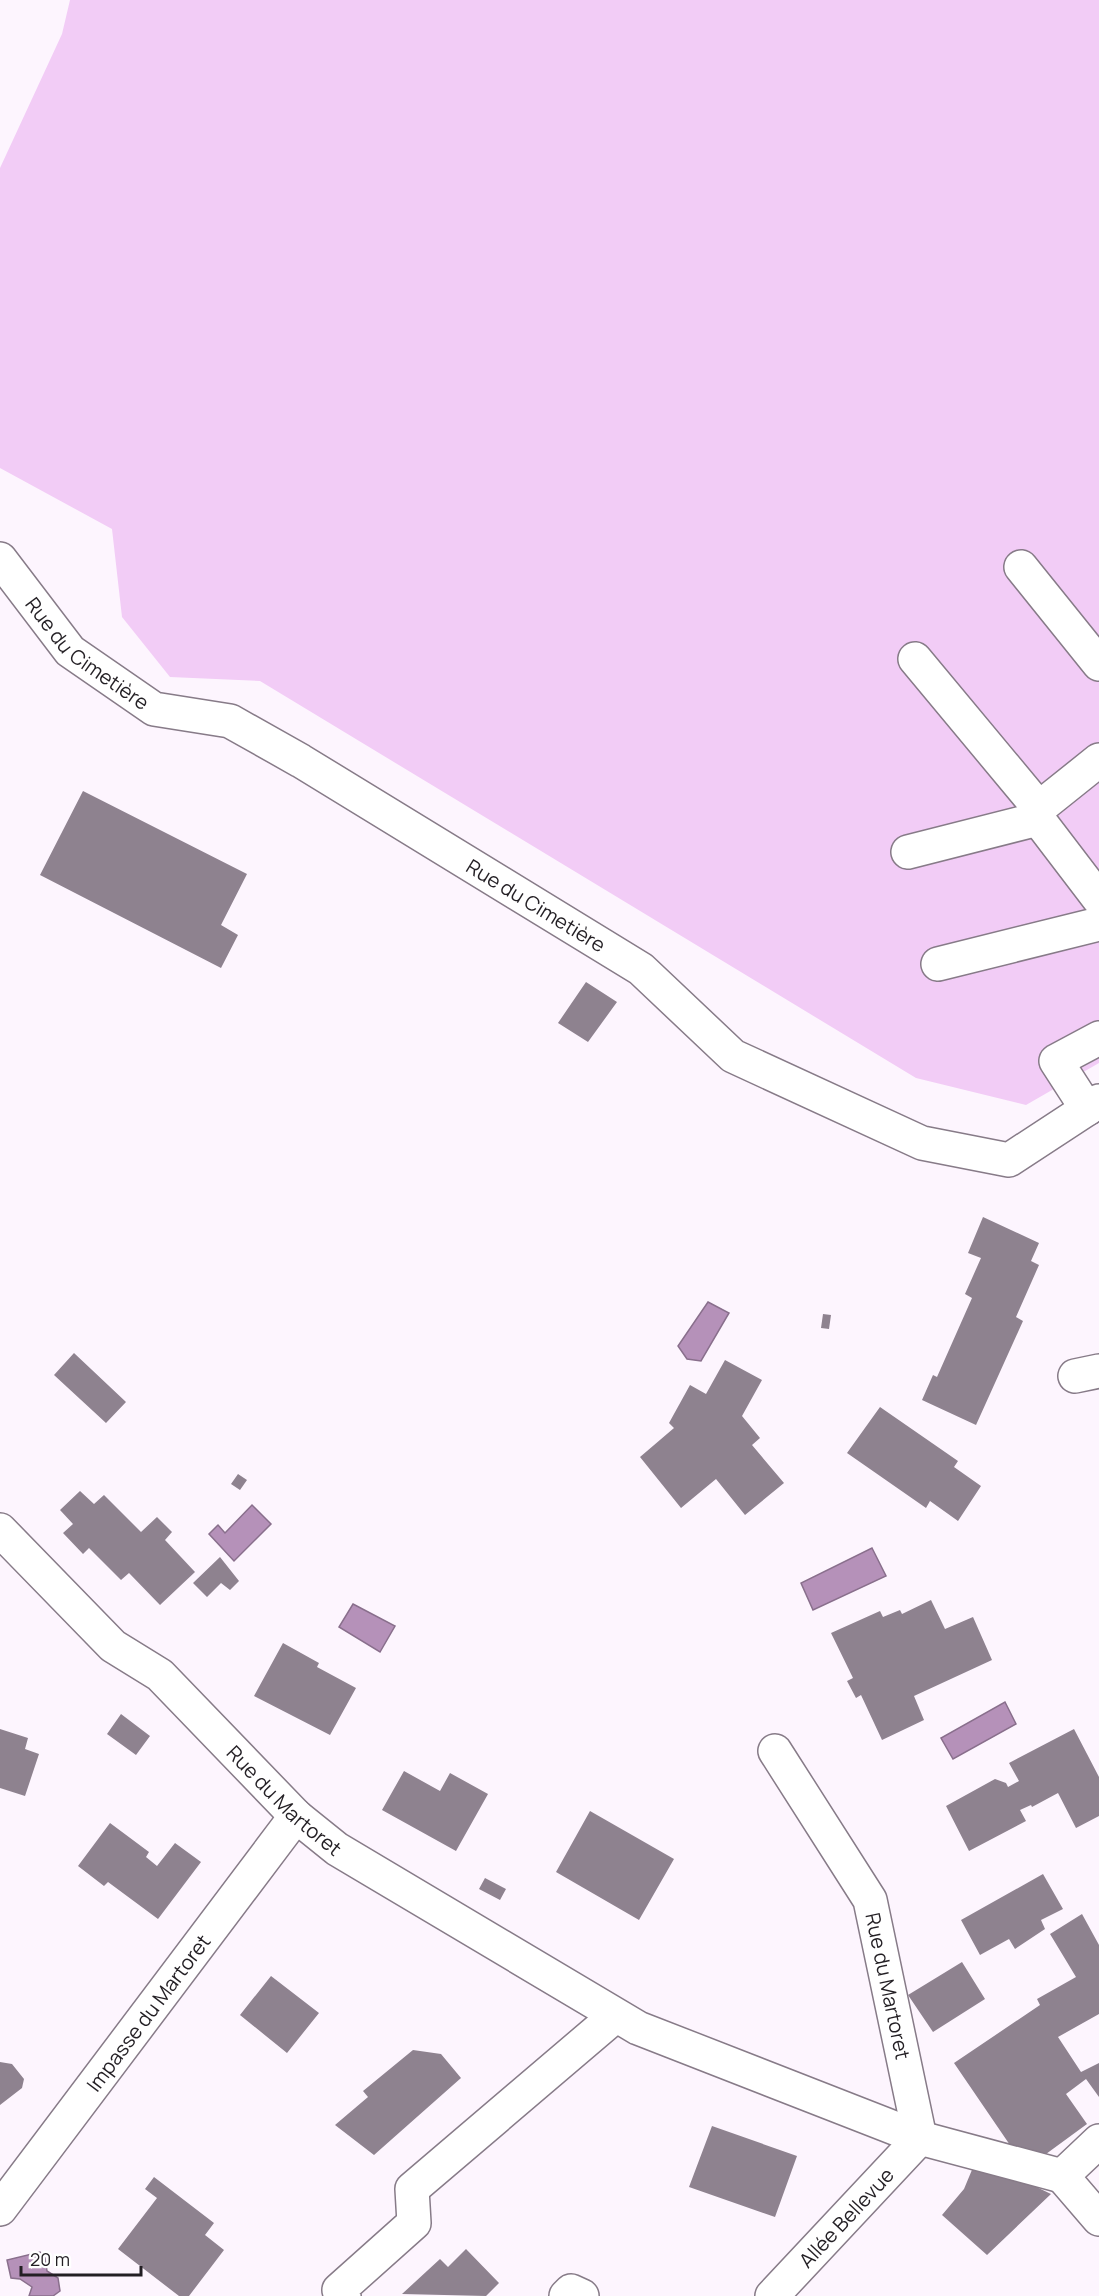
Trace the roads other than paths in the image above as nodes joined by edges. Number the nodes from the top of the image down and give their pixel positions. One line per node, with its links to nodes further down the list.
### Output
1 (0, 559): 12 (street, Rue du Cimetière)
2 (1021, 567): 4 (street)
3 (915, 659): 6 (street)
4 (1099, 663)
5 (1099, 760): 6 (street)
6 (1038, 814): 7 (street); 8 (street)
7 (908, 852)
8 (1099, 899)
9 (1099, 924): 10 (street)
10 (938, 963)
11 (1099, 1038): 12 (street)
12 (1093, 1105)
13 (0, 1530): 15 (street, Rue du Martoret)
14 (775, 1751): 17 (street, Rue du Martoret)
15 (296, 1816): 16 (street, Rue du Martoret); 20 (street, Impasse du Martoret)
16 (615, 2016): 17 (street, Rue du Martoret); 22 (street)
17 (920, 2138): 19 (street, Rue du Martoret); 25 (street, Allée Bellevue)
18 (1099, 2141): 19 (street)
19 (1062, 2176): 21 (street)
20 (0, 2209)
21 (1099, 2219)
22 (344, 2296)
23 (566, 2296): 24 (street)
24 (582, 2296)
25 (772, 2296)

